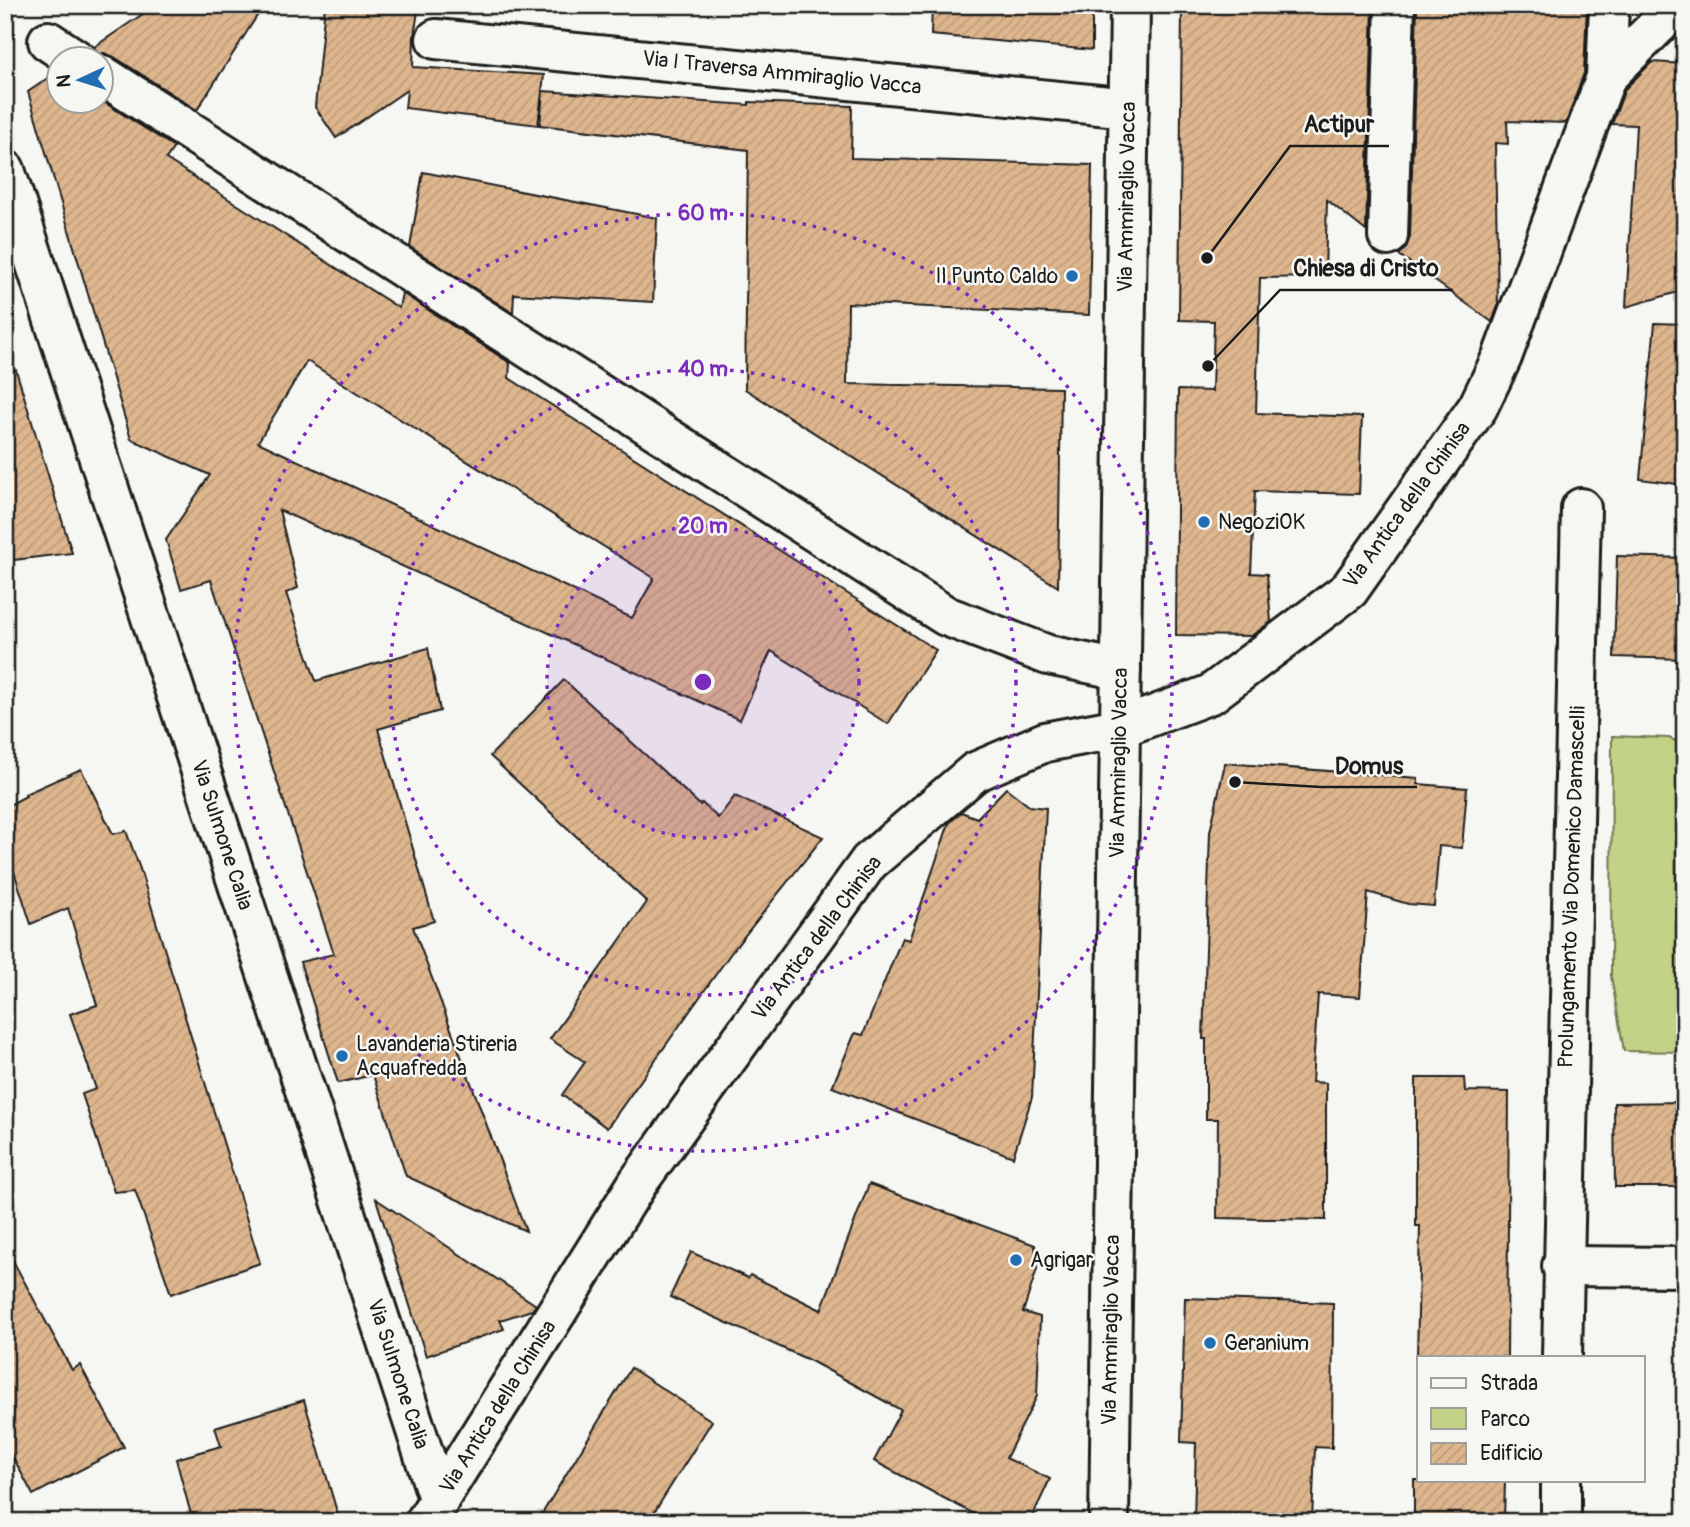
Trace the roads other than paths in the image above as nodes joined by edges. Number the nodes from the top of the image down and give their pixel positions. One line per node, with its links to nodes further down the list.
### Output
1 (1130, 5): 8 (street, Via Ammiraglio Vacca)
2 (1395, 5): 10 (street)
3 (1609, 5): 6 (street)
4 (1678, 5): 6 (street, Via Antica della Chinisa)
5 (436, 39): 8 (street, Via I Traversa Ammiraglio Vacca)
6 (1606, 77): 13 (street, Via Antica della Chinisa)
7 (116, 84): 12 (street)
8 (1129, 108): 12 (street, Via Ammiraglio Vacca)
9 (5, 170): 18 (street, Via Sulmone Calia)
10 (1388, 236)
11 (1581, 508): 14 (street, Prolungamento Via Domenico Damascelli)
12 (1121, 670): 13 (street, Via Ammiraglio Vacca)
13 (1120, 728): 18 (street, Via Antica della Chinisa); 19 (street, Via Ammiraglio Vacca)
14 (1562, 1266): 15 (street); 16 (street, Prolungamento Via Domenico Damascelli)
15 (1685, 1267)
16 (1562, 1356)
17 (1561, 1482): 20 (street)
18 (432, 1511)
19 (1109, 1522)
20 (1561, 1522)

